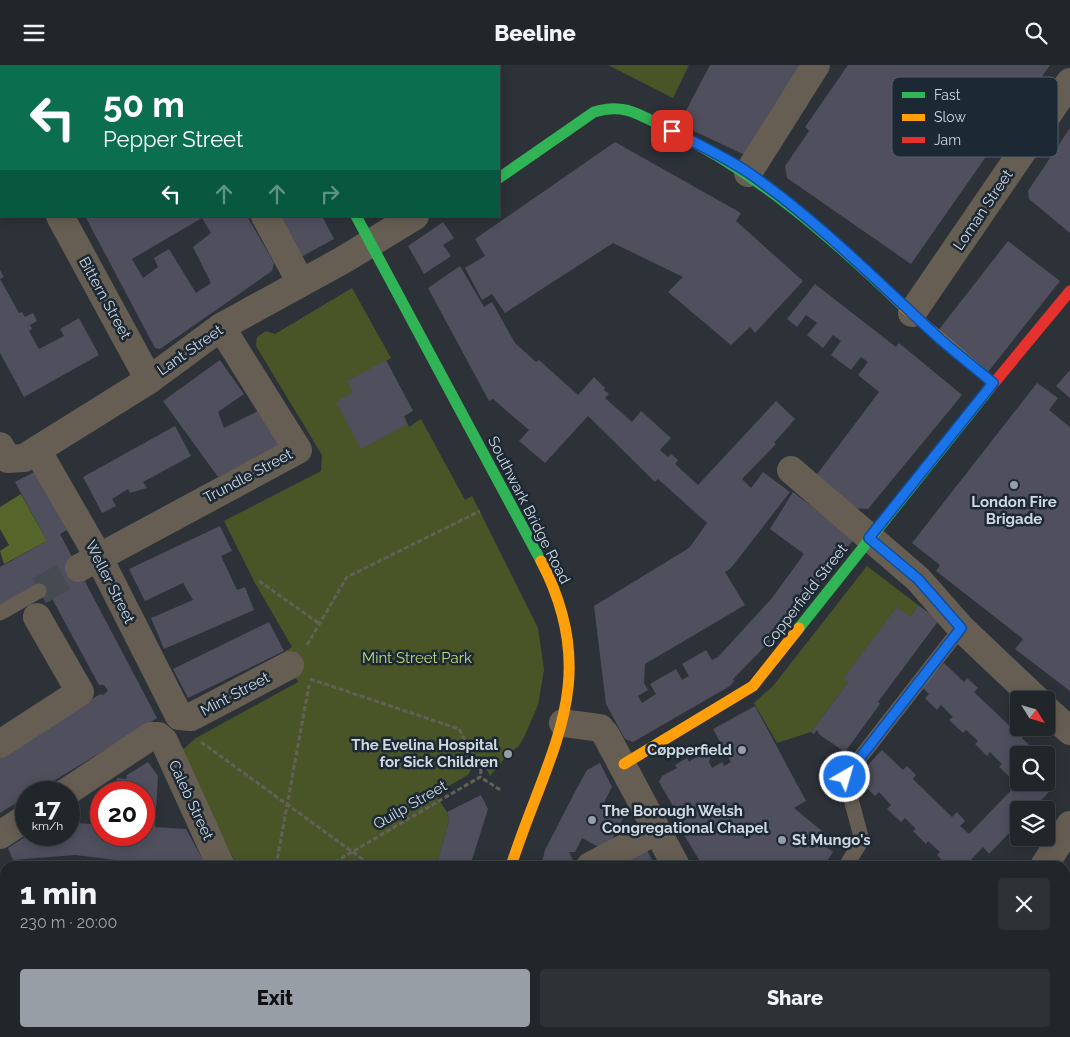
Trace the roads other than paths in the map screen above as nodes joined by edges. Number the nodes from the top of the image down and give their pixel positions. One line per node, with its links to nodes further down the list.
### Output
1 (816, 65): 5 (street)
2 (1070, 82): 3 (street, Loman Street)
3 (1058, 100)
4 (1019, 157): 14 (street, Loman Street)
5 (748, 173): 6 (street); 14 (street)
6 (500, 177)
7 (61, 217): 16 (street, Bittern Street)
8 (266, 217): 12 (street)
9 (357, 217): 11 (street, Southwark Bridge Road)
10 (413, 217): 11 (street, Lant Street)
11 (370, 243): 12 (street, Lant Street); 30 (street, Southwark Bridge Road)
12 (302, 283): 15 (street, Lant Street)
13 (1070, 291): 17 (street, Copperfield Street)
14 (912, 313): 17 (street)
15 (221, 327): 16 (street, Lant Street); 22 (street, Trundle Street)
16 (149, 379): 18 (street, Lant Street)
17 (993, 383): 21 (street, Copperfield Street)
18 (37, 450): 19 (street, Lant Street); 22 (street, Weller Street)
19 (5, 458)
20 (791, 470): 21 (street)
21 (869, 538): 25 (street); 33 (street, Copperfield Street)
22 (88, 562): 28 (street, Weller Street)
23 (38, 604): 24 (lane); 32 (street)
24 (0, 613)
25 (961, 628): 27 (street); 43 (lane)
26 (304, 666): 28 (street, Mint Street)
27 (1028, 691)
28 (179, 716)
29 (1055, 717): 31 (street)
30 (563, 723): 33 (street); 40 (street, Southwark Bridge Road)
31 (1070, 731)
32 (0, 744)
33 (624, 764): 37 (street)
34 (80, 783): 39 (street, Caleb Street)
35 (15, 825): 38 (street)
36 (1070, 825): 44 (street)
37 (656, 831): 41 (street); 42 (street)
38 (0, 835)
39 (219, 861)
40 (513, 861)
41 (599, 861)
42 (673, 861)
43 (849, 861)
44 (1047, 861)

